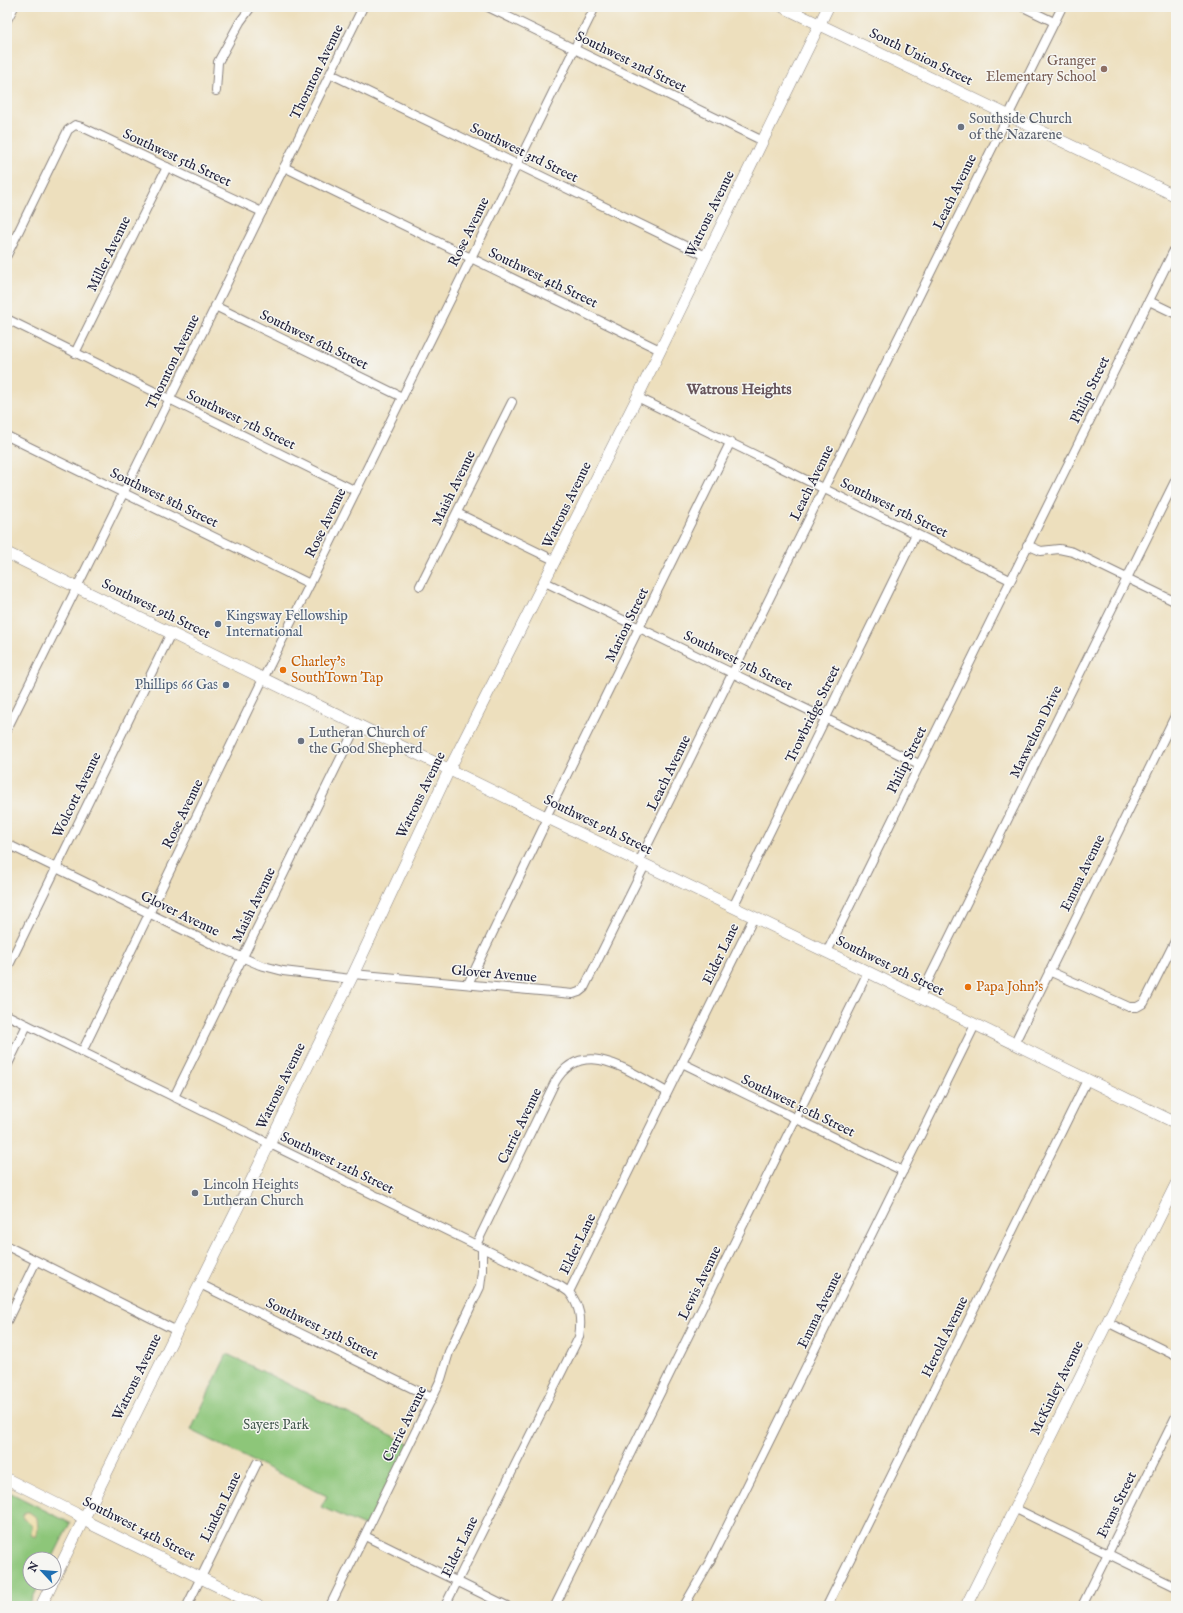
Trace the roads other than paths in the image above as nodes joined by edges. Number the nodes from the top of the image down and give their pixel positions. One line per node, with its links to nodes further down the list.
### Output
1 (14, 7): 10 (street)
2 (251, 7): 15 (street)
3 (364, 7): 14 (street, Thornton Avenue)
4 (488, 7): 13 (street, Southwest 2nd Street)
5 (595, 7): 13 (street, Rose Avenue)
6 (784, 7): 12 (street, South Union Street)
7 (828, 7): 12 (street, Watrous Avenue)
8 (1023, 7): 11 (street)
9 (1062, 7): 11 (street, Leach Avenue)
10 (7, 20)
11 (1054, 22): 16 (street, Leach Avenue)
12 (819, 24): 16 (street, South Union Street); 17 (street, Watrous Avenue)
13 (574, 49): 17 (street, Southwest 2nd Street); 18 (street, Rose Avenue)
14 (331, 74): 18 (street, Southwest 3rd Street); 20 (street, Thornton Avenue)
15 (216, 91)
16 (1008, 115): 21 (street, South Union Street); 40 (street, Leach Avenue)
17 (762, 141): 25 (street, Watrous Avenue)
18 (517, 164): 25 (street, Southwest 3rd Street); 26 (street, Rose Avenue)
19 (167, 167): 22 (street, Southwest 5th Street); 24 (street, Southwest 5th Street); 32 (street, Miller Avenue)
20 (284, 167): 22 (street, Thornton Avenue); 26 (street, Southwest 4th Street)
21 (1176, 196)
22 (262, 212): 28 (street, Thornton Avenue)
23 (1176, 246): 27 (street, Philip Street)
24 (7, 255)
25 (706, 256): 31 (street, Watrous Avenue)
26 (471, 257): 31 (street, Southwest 4th Street); 33 (street, Rose Avenue)
27 (1149, 301): 29 (street); 45 (street, Philip Street)
28 (215, 306): 33 (street, Southwest 6th Street); 35 (street, Thornton Avenue)
29 (1176, 314)
30 (7, 320): 32 (street, Southwest 7th Street)
31 (660, 350): 34 (street, Watrous Avenue)
32 (75, 353): 35 (street, Southwest 7th Street)
33 (402, 397): 41 (street, Rose Avenue)
34 (637, 398): 38 (street, Southwest 5th Street); 47 (street, Watrous Avenue)
35 (169, 400): 41 (street, Southwest 7th Street); 42 (street, Thornton Avenue)
36 (512, 402): 43 (street, Maish Avenue)
37 (7, 436): 42 (street, Southwest 8th Street)
38 (730, 443): 40 (street, Southwest 5th Street); 55 (street, Marion Street)
39 (1176, 479): 48 (street, Maxwelton Drive)
40 (824, 489): 44 (street, Southwest 5th Street); 57 (street, Leach Avenue)
41 (356, 491): 51 (street, Rose Avenue)
42 (123, 493): 51 (street, Southwest 8th Street); 52 (street, Thornton Avenue)
43 (457, 513): 47 (street); 53 (street, Maish Avenue)
44 (916, 534): 49 (street, Southwest 5th Street); 60 (street, Trowbridge Street)
45 (1028, 545): 48 (street); 49 (street, Philip Street)
46 (7, 553): 52 (street, Southwest 9th Street)
47 (556, 561): 50 (street, Watrous Avenue)
48 (1127, 578): 54 (street); 83 (street, Maxwelton Drive)
49 (1010, 580): 65 (street, Philip Street)
50 (545, 582): 55 (street, Southwest 7th Street); 66 (street, Watrous Avenue)
51 (310, 584): 58 (street, Rose Avenue)
52 (76, 586): 56 (street, Southwest 9th Street); 62 (street, Thornton Avenue)
53 (420, 586)
54 (1176, 602)
55 (640, 628): 57 (street, Southwest 7th Street); 67 (street, Marion Street)
56 (171, 633): 58 (street, Southwest 9th Street); 70 (street, Wolcott Avenue)
57 (732, 673): 60 (street, Southwest 7th Street); 69 (street, Leach Avenue)
58 (264, 678): 63 (street, Southwest 9th Street); 72 (street, Rose Avenue)
59 (7, 711): 62 (street)
60 (826, 718): 65 (street, Southwest 7th Street); 71 (street, Trowbridge Street)
61 (1175, 718): 78 (street, Emma Avenue)
62 (12, 719): 64 (street, Thornton Avenue)
63 (357, 725): 66 (street, Southwest 9th Street); 76 (street, Maish Avenue)
64 (7, 729)
65 (919, 764): 75 (street, Philip Street)
66 (450, 770): 67 (street, Southwest 9th Street); 80 (street, Watrous Avenue)
67 (547, 818): 69 (street, Southwest 9th Street); 81 (street, Marion Street)
68 (7, 844): 70 (street, Glover Avenue)
69 (642, 864): 71 (street, Southwest 9th Street); 82 (street, Leach Avenue)
70 (56, 867): 72 (street, Glover Avenue); 77 (street, Wolcott Avenue)
71 (733, 907): 73 (street, Southwest 9th Street)
72 (150, 913): 76 (street, Glover Avenue); 88 (street, Rose Avenue)
73 (754, 917): 75 (street, Southwest 9th Street); 89 (street, Elder Lane)
74 (1176, 939): 78 (street)
75 (827, 952): 79 (street, Southwest 9th Street)
76 (242, 958): 80 (street, Glover Avenue); 93 (street, Maish Avenue)
77 (7, 969)
78 (1049, 971): 87 (street, Emma Avenue)
79 (868, 972): 83 (street, Southwest 9th Street); 94 (street, Lewis Avenue)
80 (352, 977): 81 (street, Glover Avenue); 96 (street, Watrous Avenue)
81 (468, 984): 82 (street, Glover Avenue)
82 (584, 988)
83 (920, 997): 86 (street, Southwest 9th Street)
84 (7, 1015): 85 (street, Southwest 12th Street)
85 (27, 1025): 88 (street, Southwest 12th Street); 90 (street)
86 (975, 1025): 87 (street, Southwest 9th Street); 97 (street, Emma Avenue)
87 (1014, 1044): 91 (street, Southwest 9th Street)
88 (82, 1052): 93 (street, Southwest 12th Street)
89 (682, 1063): 92 (street, Elder Lane); 94 (street, Southwest 10th Street)
90 (7, 1066)
91 (1087, 1080): 95 (street, Southwest 9th Street); 129 (street, Herold Avenue)
92 (668, 1092): 100 (street, Carrie Avenue); 103 (street, Elder Lane)
93 (174, 1097): 96 (street, Southwest 12th Street)
94 (796, 1119): 97 (street, Southwest 10th Street); 127 (street, Lewis Avenue)
95 (1176, 1123)
96 (269, 1144): 100 (street, Southwest 12th Street); 102 (street, Watrous Avenue)
97 (903, 1171): 128 (street, Emma Avenue)
98 (1176, 1184): 105 (street, McKinley Avenue)
99 (7, 1246): 101 (street)
100 (479, 1246): 103 (street, Southwest 12th Street); 108 (street, Carrie Avenue)
101 (36, 1261): 104 (street); 106 (street)
102 (200, 1284): 106 (street, Watrous Avenue); 108 (street, Southwest 13th Street)
103 (569, 1292): 118 (street, Elder Lane)
104 (7, 1321)
105 (1107, 1322): 107 (street); 112 (street, McKinley Avenue)
106 (177, 1331): 113 (street, Watrous Avenue)
107 (1176, 1356)
108 (432, 1398): 114 (street, Carrie Avenue)
109 (1176, 1416): 115 (street, Evans Street)
110 (257, 1463): 117 (street, Linden Lane)
111 (7, 1479): 113 (street, Southwest 14th Street)
112 (1014, 1508): 115 (street); 130 (street, McKinley Avenue)
113 (83, 1519): 116 (street, Watrous Avenue); 117 (street, Southwest 14th Street)
114 (365, 1536): 118 (street); 124 (street, Carrie Avenue)
115 (1108, 1554): 119 (street); 131 (street, Evans Street)
116 (62, 1563)
117 (201, 1578): 122 (street, Linden Lane); 123 (street, Southwest 14th Street)
118 (458, 1582): 125 (street, Elder Lane); 126 (street)
119 (1176, 1587)
120 (48, 1591): 121 (street)
121 (41, 1606)
122 (187, 1606)
123 (258, 1606)
124 (330, 1606)
125 (446, 1606)
126 (507, 1606)
127 (555, 1606)
128 (684, 1606)
129 (827, 1606)
130 (966, 1606)
131 (1082, 1606)

